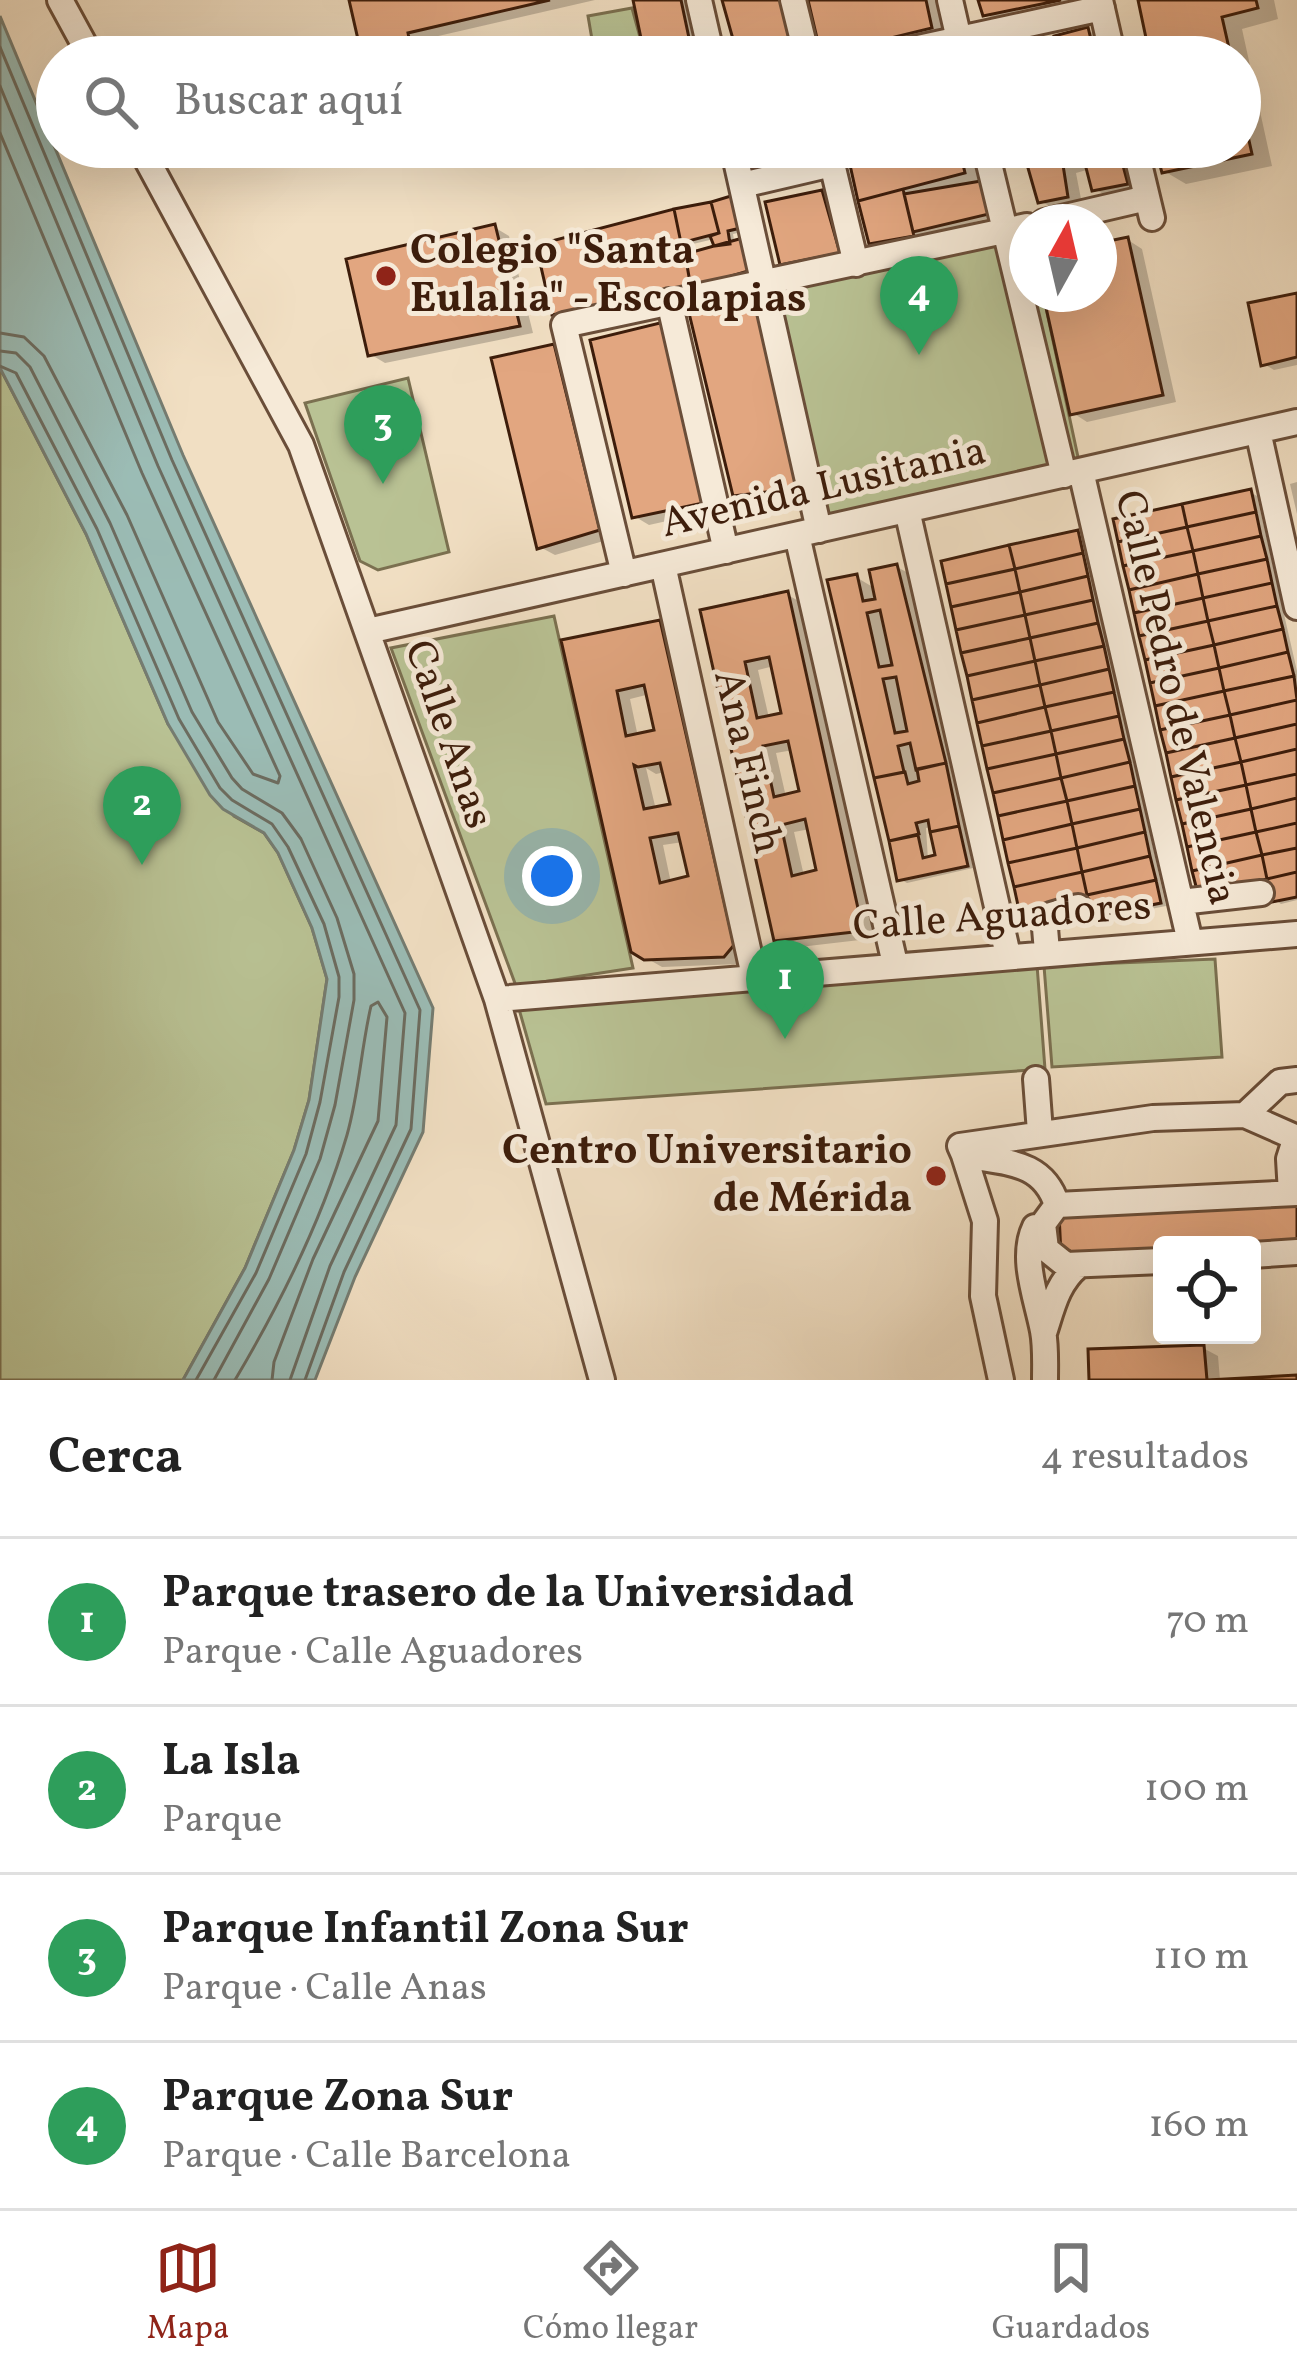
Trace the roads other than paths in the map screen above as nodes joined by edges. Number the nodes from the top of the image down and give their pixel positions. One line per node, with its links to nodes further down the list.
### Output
1 (60, 0): 6 (street)
2 (699, 0): 7 (street)
3 (793, 0): 8 (street)
4 (950, 0): 9 (street)
5 (1101, 4): 10 (street); 11 (street)
6 (80, 36)
7 (707, 36)
8 (802, 36)
9 (958, 36)
10 (999, 36)
11 (1108, 36)
12 (151, 168): 35 (street, Calle Anas)
13 (738, 168): 18 (street)
14 (794, 168): 18 (street)
15 (833, 168): 22 (street)
16 (993, 168): 19 (street, Calle Pedro de Valencia)
17 (1140, 168): 20 (street)
18 (742, 185): 23 (street)
19 (1009, 210)
20 (1117, 212)
21 (1009, 231): 22 (street)
22 (856, 264): 23 (street)
23 (765, 282): 24 (street); 30 (street)
24 (669, 301): 31 (street); 33 (street)
25 (1035, 312): 28 (street, Calle Pedro de Valencia)
26 (1297, 422): 27 (street, Avenida Lusitania)
27 (1258, 431): 28 (street, Avenida Lusitania); 34 (street)
28 (1072, 473): 29 (street, Avenida Lusitania); 37 (street, Calle Pedro de Valencia)
29 (907, 510): 30 (street, Avenida Lusitania); 42 (street)
30 (808, 532): 31 (street, Avenida Lusitania); 43 (street)
31 (726, 551): 32 (street, Avenida Lusitania)
32 (664, 565): 33 (street, Avenida Lusitania); 44 (street, Ana Finch)
33 (624, 574): 35 (street, Avenida Lusitania)
34 (1297, 608)
35 (368, 631): 45 (street, Calle Anas)
36 (1261, 893): 37 (street)
37 (1181, 902): 40 (street, Calle Pedro de Valencia)
38 (1078, 908): 41 (street)
39 (1297, 934): 40 (street, Calle Aguadores)
40 (1190, 942): 41 (street, Calle Aguadores)
41 (1047, 952): 42 (street, Calle Aguadores)
42 (1008, 955): 43 (street, Calle Aguadores)
43 (895, 964): 44 (street, Calle Aguadores)
44 (754, 976): 45 (street, Calle Aguadores)
45 (497, 999): 59 (street, Calle Anas)
46 (1036, 1079): 49 (street)
47 (1297, 1080): 48 (street)
48 (1245, 1114): 49 (street); 50 (street)
49 (1040, 1132): 51 (street)
50 (1297, 1137): 52 (street)
51 (964, 1155): 53 (street); 60 (street)
52 (1294, 1193): 53 (street)
53 (1053, 1209): 57 (street); 58 (street)
54 (1297, 1252): 55 (street)
55 (1261, 1254)
56 (1153, 1262): 57 (street)
57 (1078, 1266): 58 (street)
58 (1044, 1334): 61 (street)
59 (602, 1380)
60 (1001, 1380)
61 (1045, 1380)

